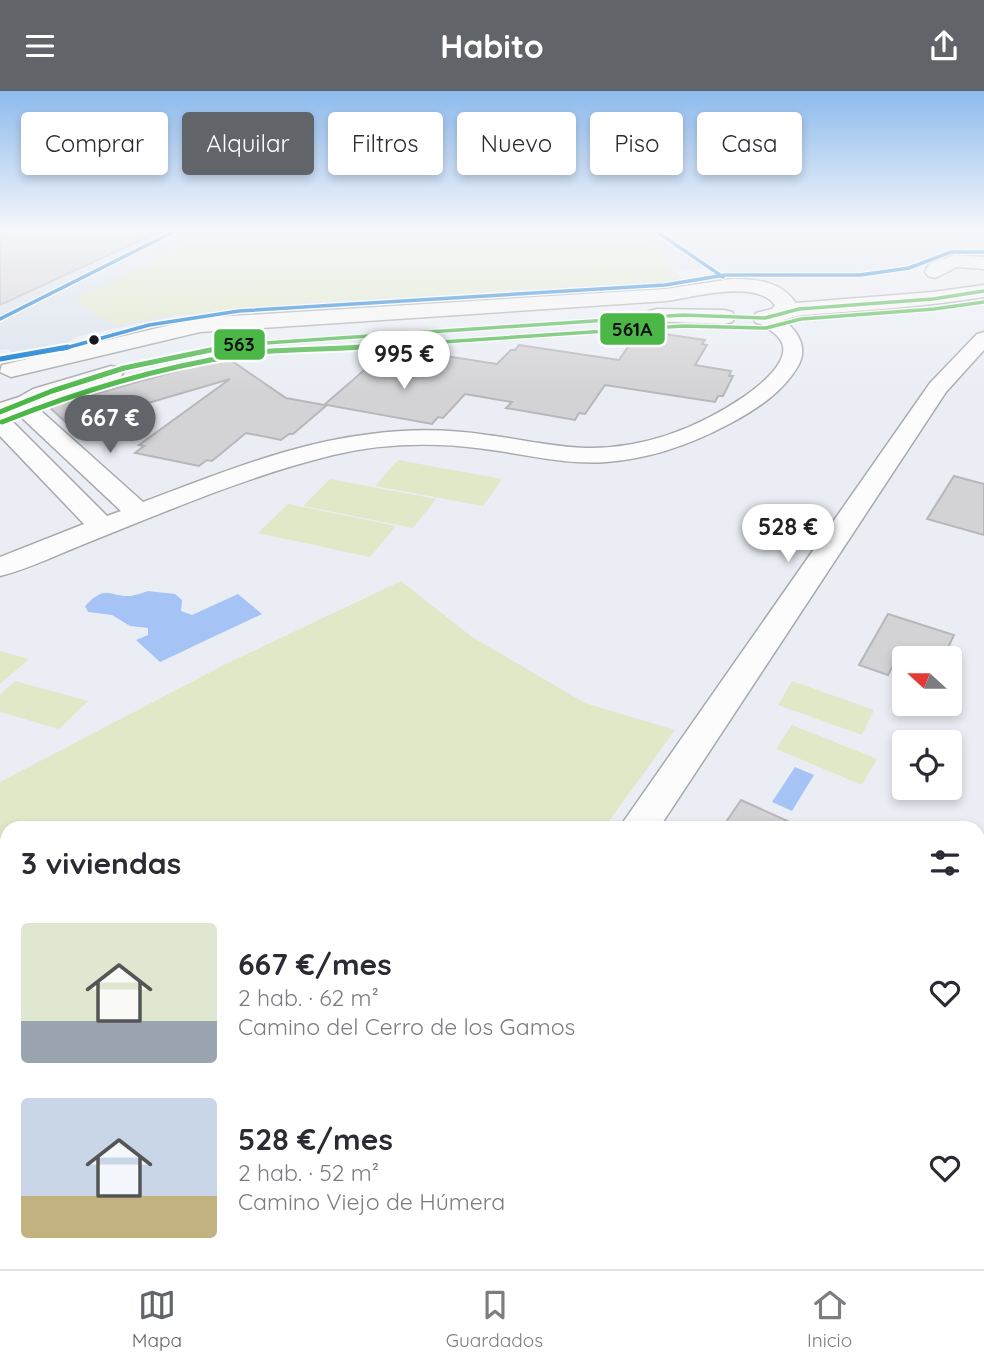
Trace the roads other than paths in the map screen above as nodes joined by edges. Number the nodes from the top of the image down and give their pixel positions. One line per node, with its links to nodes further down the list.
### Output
1 (865, 284): 3 (street)
2 (953, 284): 5 (street)
3 (756, 287): 4 (street); 6 (street)
4 (702, 289): 7 (street); 9 (street)
5 (984, 291): 6 (street)
6 (773, 315): 7 (street); 13 (street)
7 (724, 317): 10 (street)
8 (984, 338): 16 (street)
9 (5, 370): 10 (street)
10 (35, 398): 11 (street); 13 (street)
11 (0, 412)
12 (0, 422): 14 (street)
13 (139, 513): 14 (street)
14 (102, 527): 15 (street)
15 (0, 567)
16 (643, 821)

